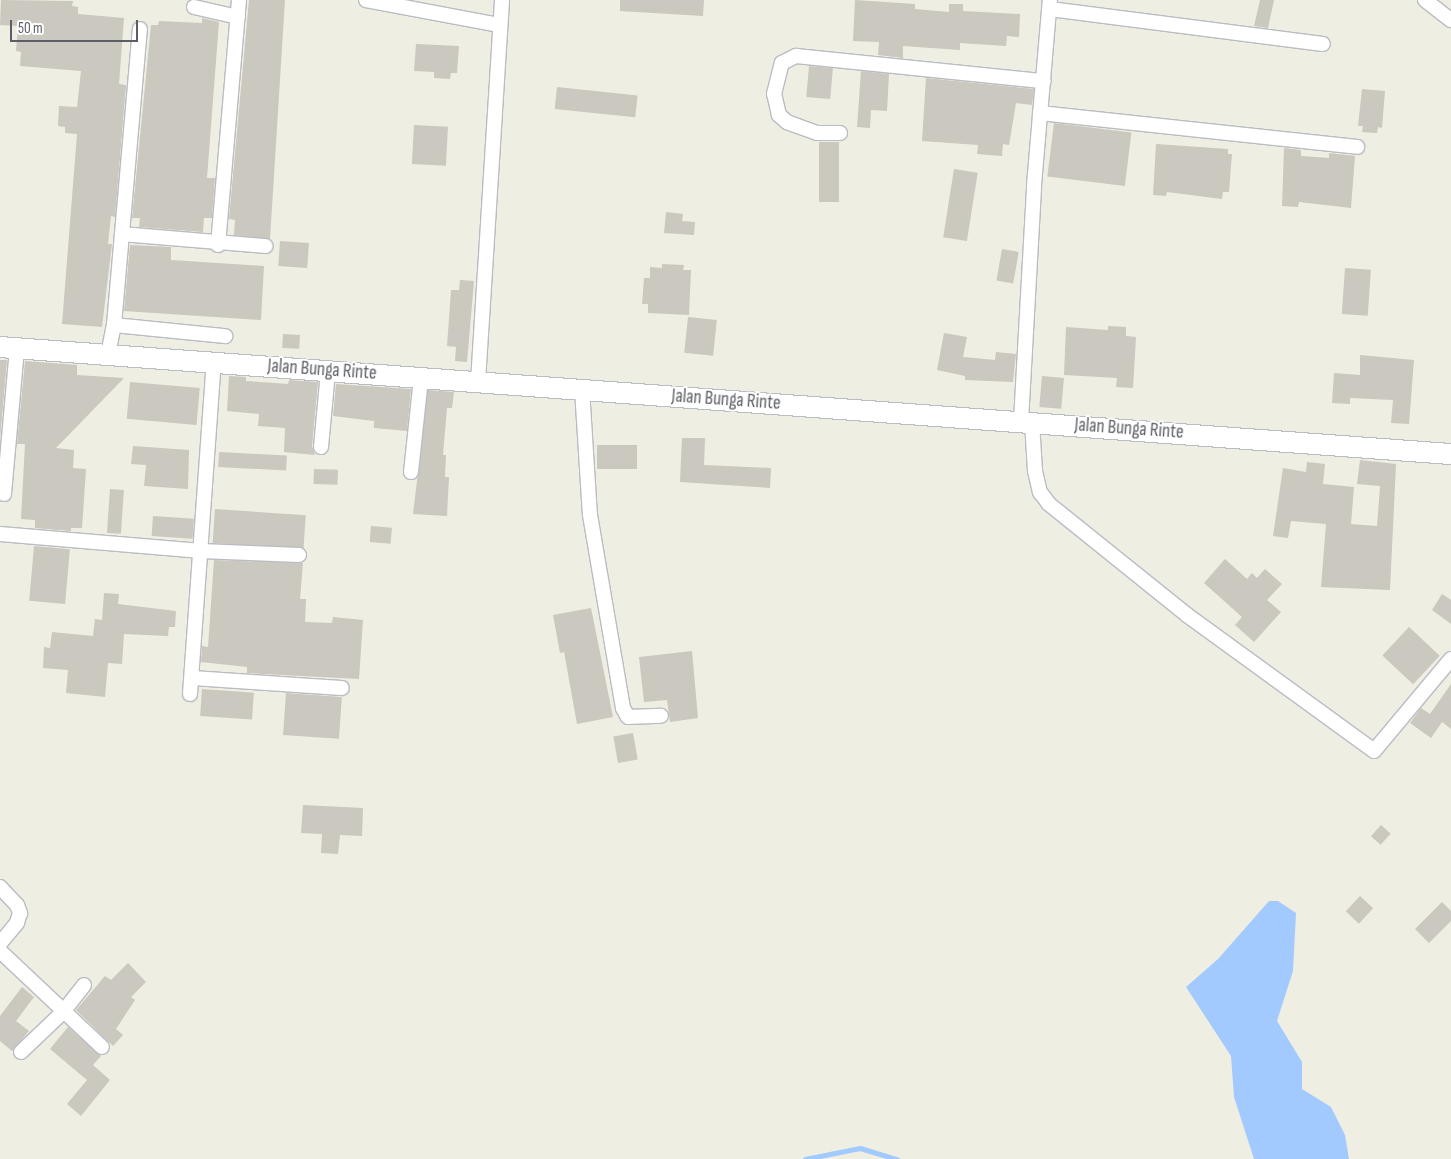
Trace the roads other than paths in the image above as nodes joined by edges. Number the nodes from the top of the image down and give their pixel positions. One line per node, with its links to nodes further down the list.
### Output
1 (239, 0): 7 (street)
2 (366, 0): 9 (street)
3 (502, 0): 9 (street)
4 (1425, 0): 8 (street)
5 (1050, 4): 11 (street); 12 (street)
6 (194, 7): 7 (street)
7 (238, 16): 17 (street)
8 (1451, 20)
9 (500, 25): 26 (street)
10 (140, 29): 16 (street)
11 (1323, 44)
12 (1044, 81): 13 (street); 14 (street)
13 (1040, 113): 15 (street); 28 (street)
14 (840, 133)
15 (1357, 147)
16 (122, 234): 17 (street); 19 (street)
17 (218, 244): 18 (street)
18 (265, 246)
19 (114, 325): 20 (street); 22 (street)
20 (225, 336)
21 (9, 347): 22 (street, Jalan Bunga Rinte); 32 (street)
22 (108, 355): 23 (street, Jalan Bunga Rinte)
23 (214, 362): 24 (street, Jalan Bunga Rinte); 34 (street)
24 (328, 371): 25 (street, Jalan Bunga Rinte); 29 (street)
25 (422, 378): 26 (street, Jalan Bunga Rinte); 31 (street)
26 (478, 382): 27 (street, Jalan Bunga Rinte)
27 (582, 389): 28 (street, Jalan Bunga Rinte); 40 (street)
28 (1027, 422): 30 (street, Jalan Bunga Rinte); 36 (street)
29 (321, 448)
30 (1451, 454)
31 (412, 472)
32 (4, 494)
33 (0, 534): 34 (street)
34 (201, 551): 35 (street); 37 (street)
35 (299, 555)
36 (1451, 659)
37 (192, 678): 38 (street); 39 (street)
38 (342, 688)
39 (190, 694)
40 (661, 716)
41 (0, 886): 42 (street)
42 (0, 943)
43 (0, 951): 45 (street)
44 (84, 985): 45 (street)
45 (63, 1012): 46 (street); 47 (street)
46 (102, 1047)
47 (20, 1052)

